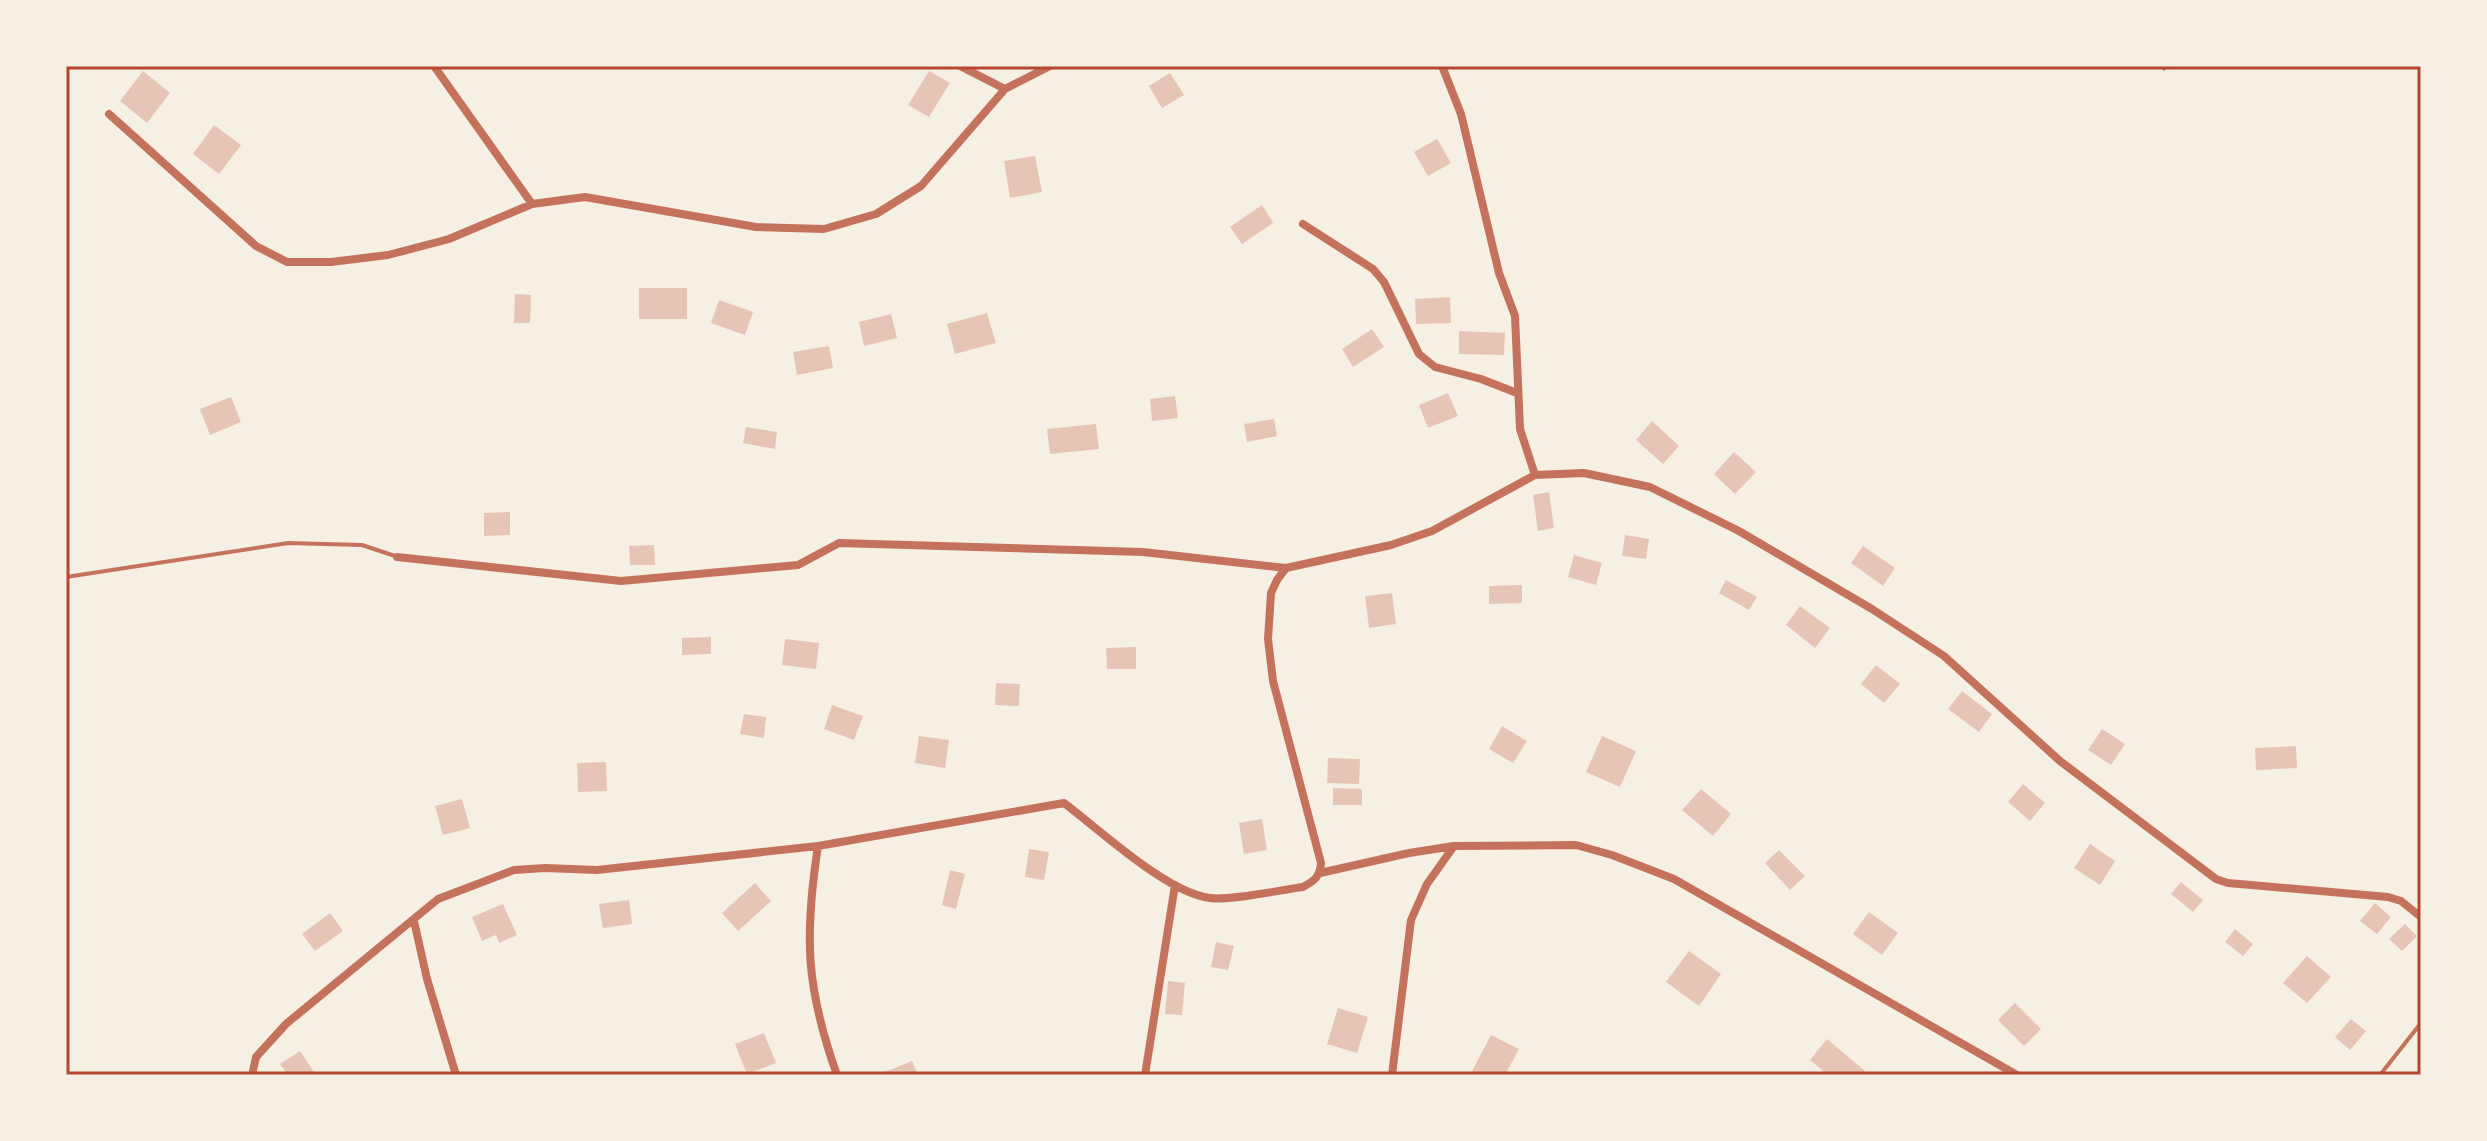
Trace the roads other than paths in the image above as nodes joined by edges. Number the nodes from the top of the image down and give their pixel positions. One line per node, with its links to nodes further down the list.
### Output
1 (434, 66): 7 (street)
2 (960, 66): 5 (street)
3 (1050, 66): 5 (street)
4 (1442, 66): 9 (street)
5 (1005, 89): 7 (street)
6 (109, 114): 7 (street)
7 (532, 204)
8 (1303, 224): 9 (street)
9 (1517, 393): 10 (street)
10 (1535, 475): 12 (street); 18 (street)
11 (397, 557): 12 (street); 13 (lane)
12 (1286, 568): 16 (street)
13 (66, 577)
14 (818, 846): 17 (street); 19 (street); 23 (street)
15 (1454, 846): 16 (street); 25 (street); 26 (street)
16 (1320, 873): 17 (street)
17 (1175, 885): 24 (street)
18 (2421, 917)
19 (414, 921): 21 (street); 22 (street)
20 (2421, 1023): 27 (lane)
21 (252, 1075)
22 (456, 1075)
23 (837, 1075)
24 (1145, 1075)
25 (1392, 1075)
26 (2017, 1075)
27 (2380, 1075)

